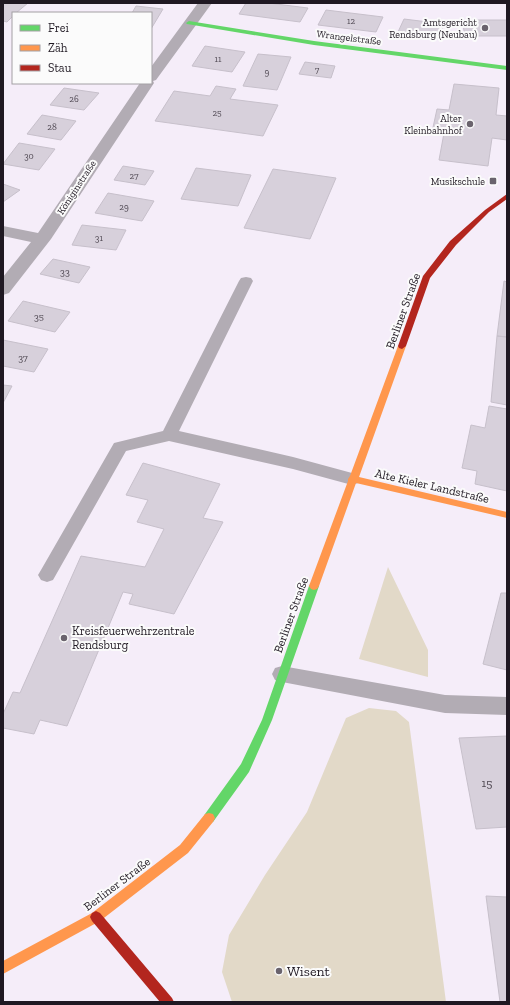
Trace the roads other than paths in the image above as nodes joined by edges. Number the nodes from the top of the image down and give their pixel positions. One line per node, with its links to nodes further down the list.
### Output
1 (205, 3): 2 (street)
2 (189, 23): 3 (main road, Wrangelstraße); 4 (street)
3 (507, 68)
4 (152, 76)
5 (146, 84): 8 (street, Königinstraße)
6 (507, 196): 12 (main road, Berliner Straße)
7 (3, 231): 8 (street)
8 (42, 239): 10 (street, Königinstraße)
9 (246, 281): 11 (lane)
10 (3, 289)
11 (169, 435): 12 (lane); 14 (lane)
12 (352, 478): 13 (main road, Alte Kieler Landstraße); 15 (main road, Berliner Straße)
13 (507, 516)
14 (47, 575)
15 (282, 674): 16 (lane); 17 (main road, Berliner Straße)
16 (507, 706)
17 (96, 917): 18 (main road, Berliner Straße); 19 (main road)
18 (3, 968)
19 (168, 1002)

